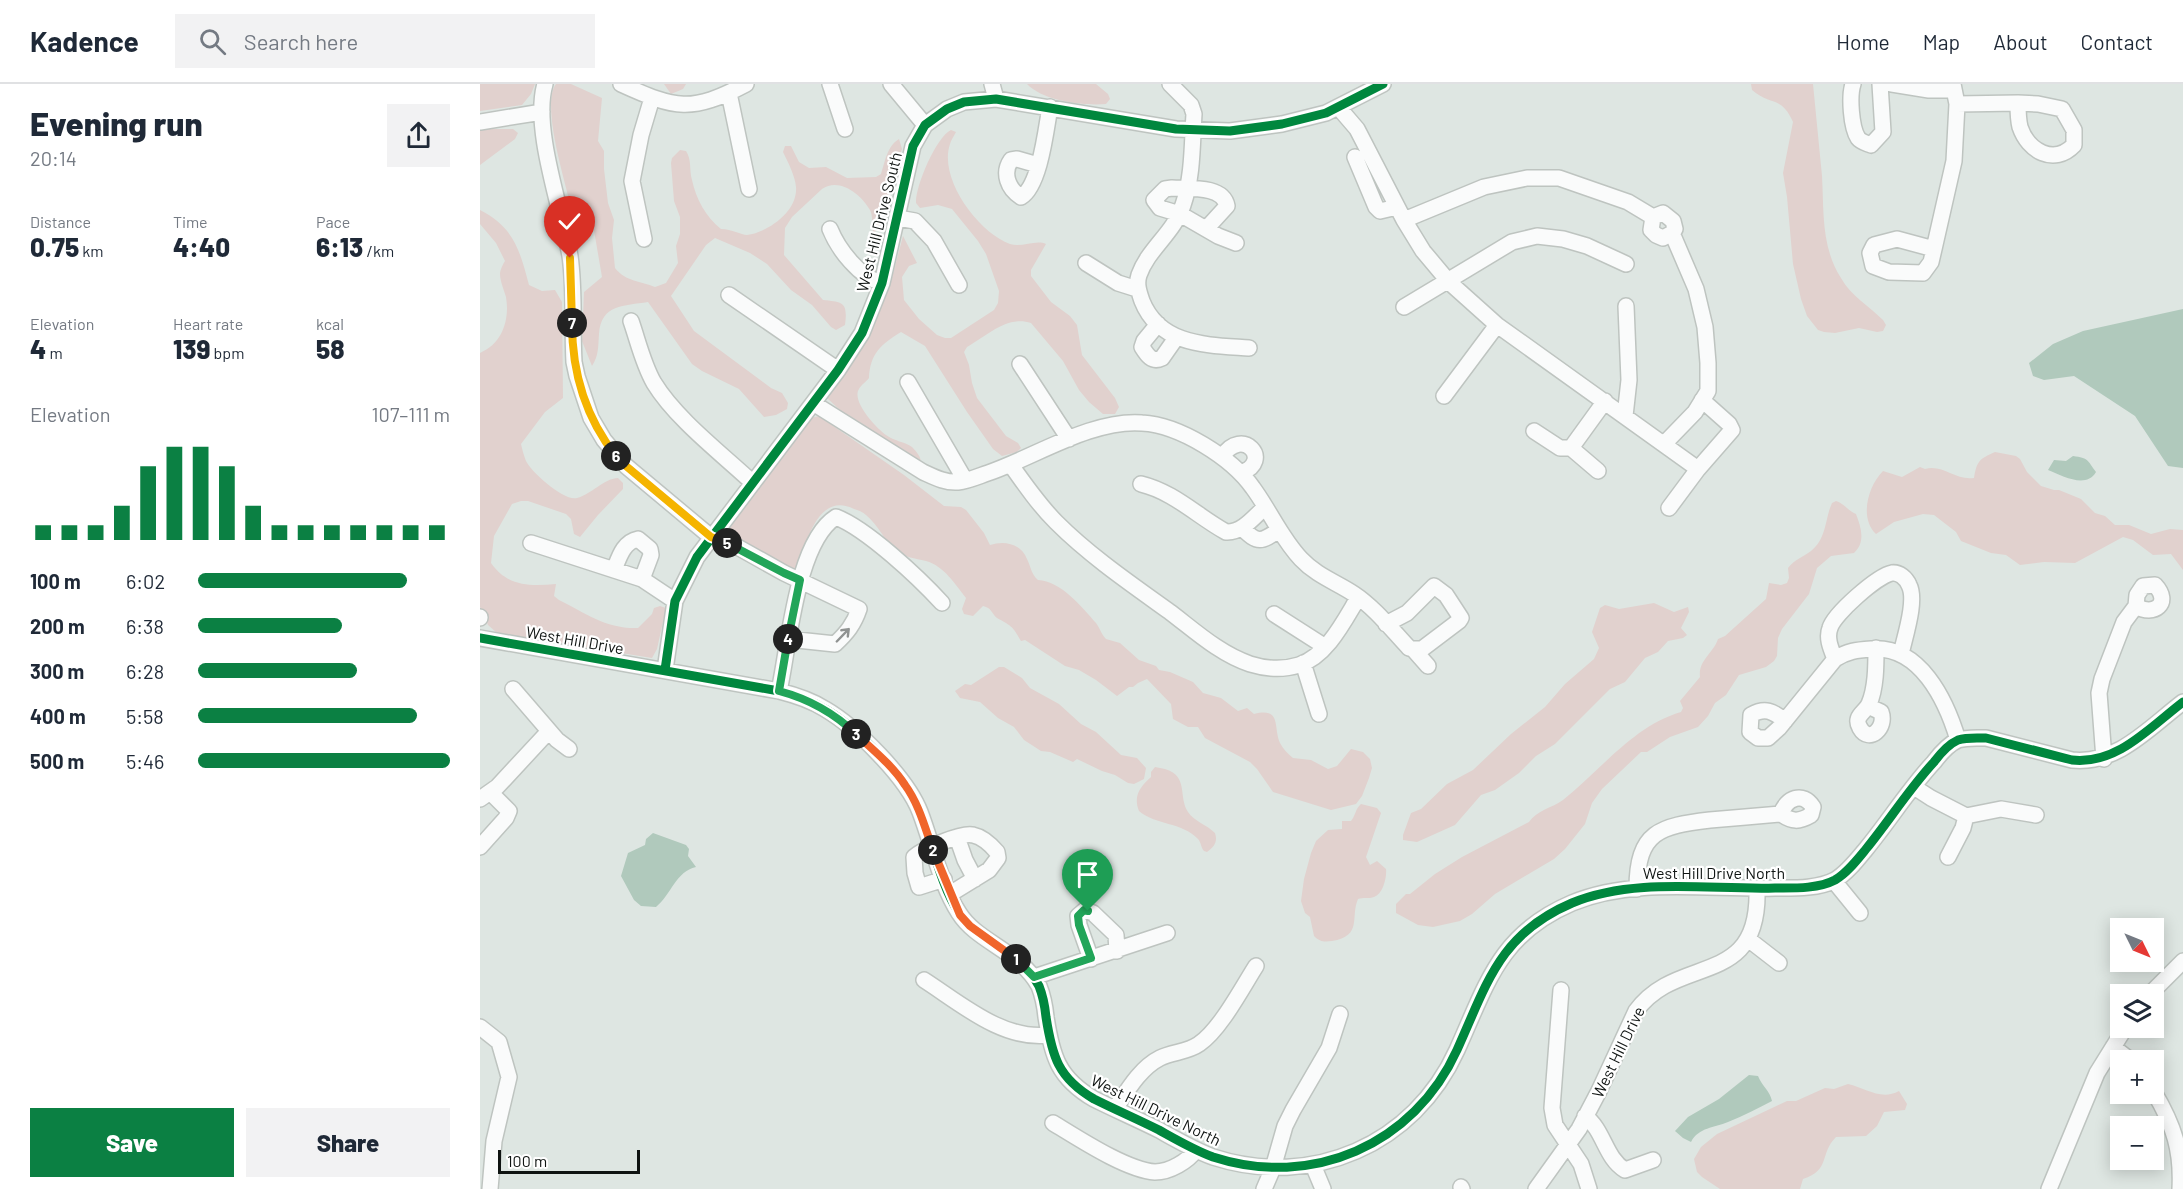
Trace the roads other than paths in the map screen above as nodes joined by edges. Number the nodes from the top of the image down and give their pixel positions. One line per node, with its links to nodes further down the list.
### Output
1 (545, 84): 18 (street)
2 (621, 84): 14 (street)
3 (746, 84): 12 (street)
4 (830, 84): 21 (street)
5 (891, 84): 20 (street)
6 (1170, 84): 22 (street)
7 (1383, 84): 17 (street, West Hill Drive South)
8 (1853, 84): 9 (street)
9 (1880, 84)
10 (1892, 84): 13 (street)
11 (994, 91): 16 (street, West Hill Drive South); 20 (street, West Hill Drive South)
12 (729, 93): 14 (street); 25 (street)
13 (1954, 93): 15 (street); 34 (street)
14 (652, 98): 32 (street)
15 (2018, 103)
16 (1050, 107): 22 (street, West Hill Drive South); 24 (street)
17 (1340, 108): 22 (street, West Hill Drive South); 27 (street)
18 (542, 112): 19 (street); 73 (street)
19 (480, 122)
20 (925, 125): 29 (street, West Hill Drive South)
21 (845, 129)
22 (1193, 130): 26 (street)
23 (1354, 157): 27 (street)
24 (1038, 165)
25 (749, 189)
26 (1188, 189): 28 (street); 28 (street); 31 (street)
27 (1401, 213): 37 (street); 53 (street)
28 (1180, 214): 31 (street); 40 (street)
29 (898, 219): 38 (street, West Hill Drive South); 39 (street)
30 (830, 229): 38 (street)
31 (1206, 229): 33 (street)
32 (644, 238)
33 (1236, 243)
34 (1934, 249)
35 (1086, 263): 40 (street)
36 (1626, 264): 37 (street)
37 (1449, 282): 43 (street); 46 (street)
38 (882, 283): 50 (street, West Hill Drive South)
39 (959, 285)
40 (1137, 289): 45 (street)
41 (729, 295): 50 (street)
42 (1626, 306): 56 (street)
43 (1404, 307)
44 (631, 321): 67 (street)
45 (1158, 324): 47 (street); 47 (street)
46 (1497, 325): 52 (street); 54 (street)
47 (1176, 338): 48 (street)
48 (1249, 348)
49 (1020, 364): 58 (street)
50 (838, 370): 55 (street, West Hill Drive South)
51 (908, 382): 66 (street)
52 (1444, 396)
53 (1702, 400): 59 (street); 63 (street)
54 (1605, 401): 56 (street); 60 (street)
55 (813, 403): 66 (street); 67 (street, West Hill Drive South)
56 (1625, 416): 59 (street)
57 (1534, 431): 60 (street)
58 (1069, 439): 61 (street); 62 (street)
59 (1664, 444): 63 (street)
60 (1571, 448): 64 (street)
61 (1222, 457): 65 (street); 65 (street)
62 (1011, 465): 66 (street); 91 (street)
63 (1698, 469): 70 (street)
64 (1598, 471)
65 (1241, 473): 69 (street)
66 (965, 480)
67 (753, 483): 73 (street, West Hill Drive South)
68 (1141, 484): 71 (street)
69 (1265, 507): 71 (street); 72 (street)
70 (1669, 508)
71 (1242, 528): 72 (street)
72 (1279, 530): 78 (street)
73 (711, 537): 77 (street); 79 (street, West Hill Drive South)
74 (531, 543): 75 (street)
75 (614, 570): 76 (street); 76 (street)
76 (642, 579): 79 (street)
77 (800, 580): 80 (street); 85 (street); 85 (street, one-way to 77)
78 (1358, 598): 83 (street); 86 (street)
79 (675, 601): 93 (street, West Hill Drive South)
80 (942, 603)
81 (2136, 606): 103 (street)
82 (1274, 614): 86 (street)
83 (1386, 624): 88 (street); 88 (street)
84 (480, 638): 93 (street, West Hill Drive)
85 (788, 639): 95 (street)
86 (1324, 646): 91 (street)
87 (1876, 648): 89 (street); 90 (street); 96 (street)
88 (1413, 649): 92 (street)
89 (1901, 654): 90 (street); 101 (street)
90 (1835, 659): 99 (street)
91 (1303, 663): 98 (street)
92 (1428, 666)
93 (665, 670): 95 (street, West Hill Drive North)
94 (513, 689): 100 (street)
95 (779, 691): 111 (street, West Hill Drive North)
96 (1868, 706)
97 (2180, 709): 103 (street)
98 (1319, 714)
99 (1785, 721)
100 (549, 731): 102 (street); 105 (street)
101 (1958, 740): 103 (street); 104 (street)
102 (569, 749)
103 (2104, 759)
104 (1914, 786): 108 (street); 115 (street)
105 (485, 795): 110 (street)
106 (1781, 814): 116 (street)
107 (2036, 815): 108 (street)
108 (1966, 816): 112 (street)
109 (957, 837): 111 (street); 114 (street); 114 (street)
110 (480, 847)
111 (933, 847): 113 (street, West Hill Drive North); 113 (street)
112 (1948, 857)
113 (944, 879): 118 (street, West Hill Drive North)
114 (975, 879): 118 (street)
115 (1834, 881): 117 (street, West Hill Drive North); 119 (street)
116 (1637, 889): 117 (street, West Hill Drive North); 145 (street, West Hill Drive North)
117 (1757, 889): 121 (street)
118 (950, 894): 127 (street, West Hill Drive North)
119 (1860, 913)
120 (1167, 933): 122 (street)
121 (1748, 939): 125 (street); 139 (street, West Hill Drive)
122 (1117, 951): 123 (street); 123 (street)
123 (1091, 958): 127 (street)
124 (2183, 961): 129 (street)
125 (1779, 963)
126 (1256, 966): 138 (street)
127 (1034, 977): 133 (street, West Hill Drive North)
128 (924, 980): 133 (street)
129 (2160, 984)
130 (1561, 990): 142 (street)
131 (1340, 1014): 146 (street)
132 (480, 1027): 141 (street)
133 (1049, 1035): 138 (street, West Hill Drive North)
134 (2118, 1038): 135 (street)
135 (2112, 1047): 136 (street); 152 (street)
136 (2116, 1050)
137 (2160, 1104): 153 (street)
138 (1115, 1109): 143 (street, West Hill Drive North)
139 (1585, 1116): 142 (street, West Hill Drive); 144 (street)
140 (1053, 1122): 143 (street)
141 (487, 1140): 147 (street)
142 (1568, 1145): 150 (street, West Hill Drive); 151 (street)
143 (1196, 1150): 146 (street, West Hill Drive North)
144 (1653, 1160)
145 (1313, 1165): 146 (street, West Hill Drive North); 149 (street)
146 (1273, 1168): 148 (street)
147 (490, 1189)
148 (1263, 1189)
149 (1323, 1189)
150 (1536, 1189)
151 (1589, 1189)
152 (2049, 1189)
153 (2180, 1189)

